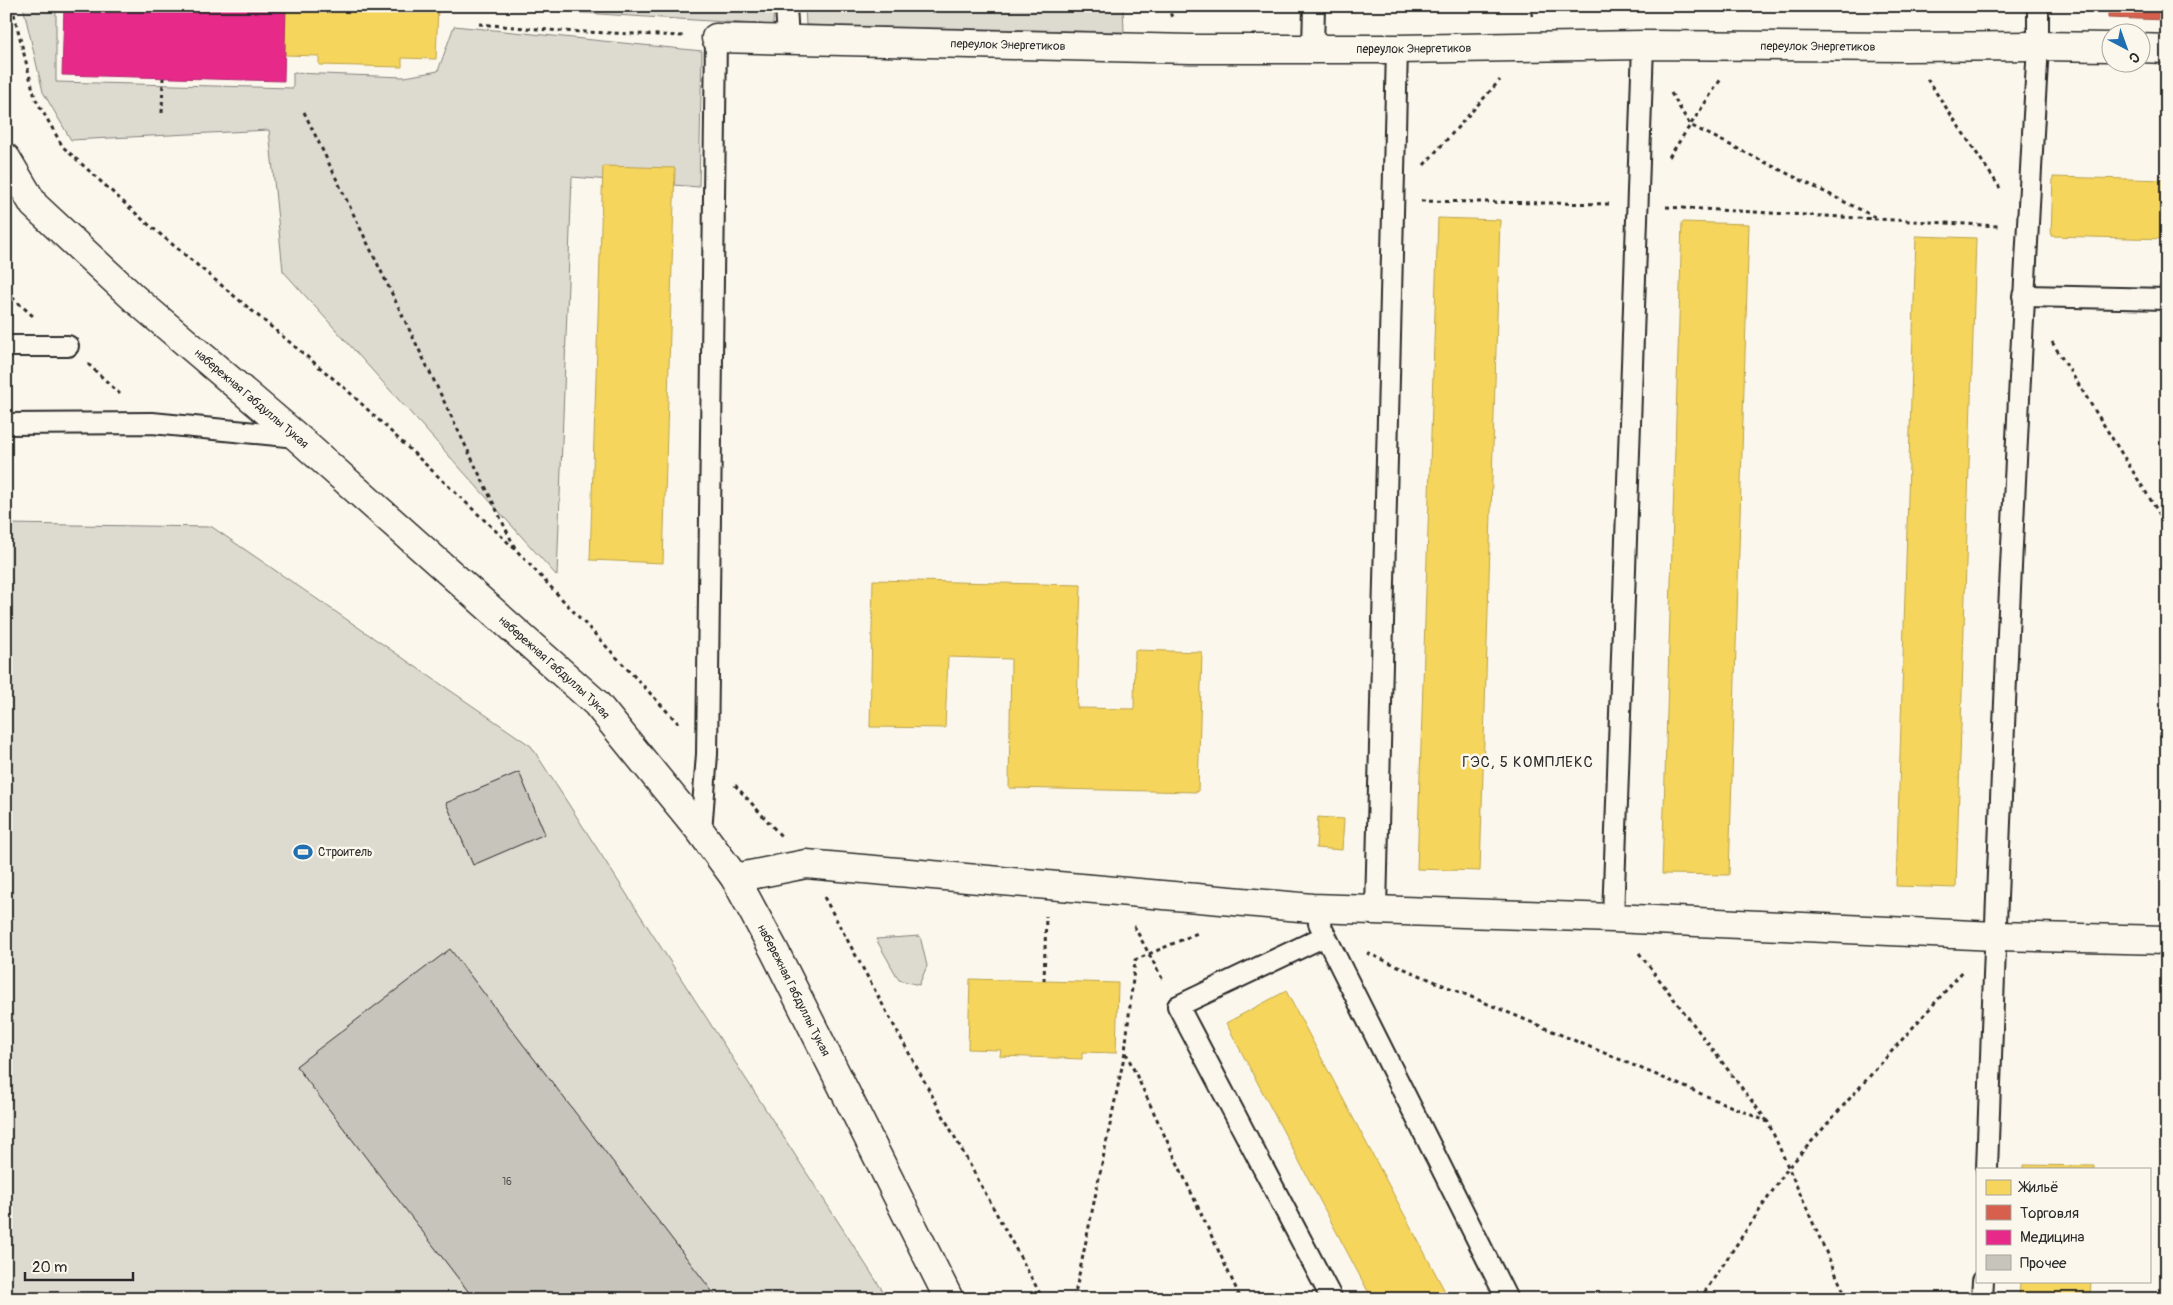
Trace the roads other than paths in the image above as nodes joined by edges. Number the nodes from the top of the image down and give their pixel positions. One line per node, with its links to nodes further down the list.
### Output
1 (786, 6): 5 (lane)
2 (1314, 6): 8 (lane)
3 (2038, 6): 7 (lane)
4 (716, 38): 5 (street, переулок Энергетиков); 20 (lane)
5 (788, 40): 8 (street, переулок Энергетиков)
6 (1643, 45): 7 (street, переулок Энергетиков); 11 (street, переулок Энергетиков); 24 (lane)
7 (2038, 46): 9 (street, переулок Энергетиков); 14 (lane)
8 (1313, 48): 11 (street, переулок Энергетиков)
9 (2100, 48)
10 (2150, 48): 12 (street)
11 (1397, 49): 23 (lane)
12 (2167, 49)
13 (6, 158): 19 (street, набережная Габдуллы Тукая)
14 (2023, 296): 15 (lane); 26 (lane)
15 (2167, 299)
16 (6, 346): 17 (lane)
17 (68, 346)
18 (6, 424): 19 (lane)
19 (297, 437): 20 (street, набережная Габдуллы Тукая)
20 (700, 832): 21 (street, набережная Габдуллы Тукая)
21 (735, 878): 22 (street); 30 (street, набережная Габдуллы Тукая)
22 (1312, 908): 23 (street); 25 (lane)
23 (1376, 909): 24 (street)
24 (1613, 918): 26 (street)
25 (1326, 936): 31 (lane); 32 (lane)
26 (1995, 936): 27 (street); 28 (lane)
27 (2167, 940)
28 (1987, 1168)
29 (1983, 1282): 33 (lane)
30 (949, 1299)
31 (1332, 1299)
32 (1507, 1299)
33 (1982, 1299)

